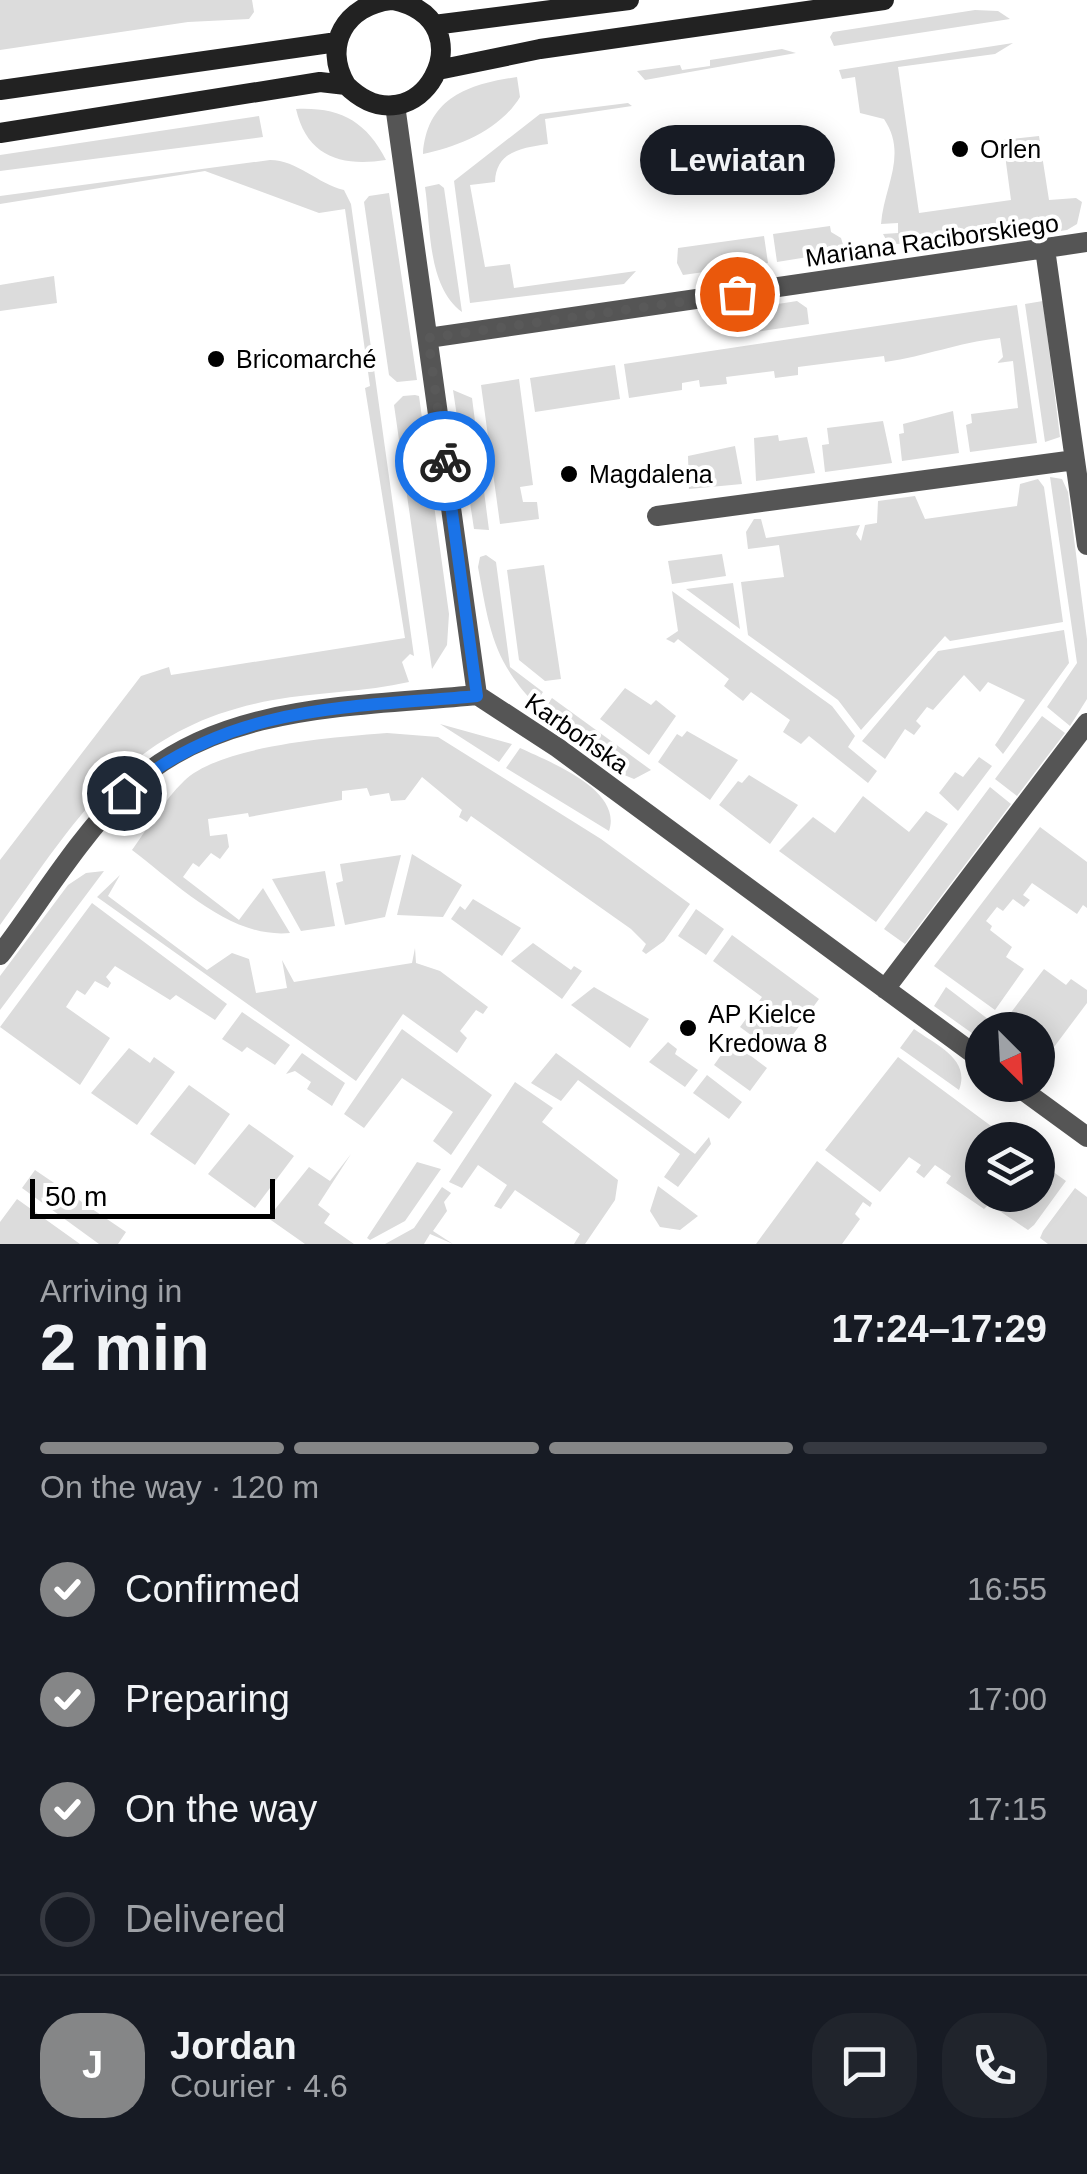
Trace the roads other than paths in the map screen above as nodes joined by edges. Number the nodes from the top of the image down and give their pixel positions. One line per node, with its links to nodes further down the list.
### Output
1 (392, 0): 4 (main road); 5 (main road)
2 (628, 0): 5 (main road)
3 (884, 0): 7 (main road)
4 (349, 9): 6 (main road)
5 (434, 25): 7 (main road)
6 (337, 42): 8 (main road); 9 (main road)
7 (438, 70): 10 (main road)
8 (346, 85): 10 (main road); 11 (main road)
9 (0, 90)
10 (396, 105): 14 (street)
11 (0, 133)
12 (1087, 242): 13 (street, Mariana Raciborskiego)
13 (1045, 249): 14 (street, Mariana Raciborskiego); 15 (street)
14 (428, 338): 18 (street)
15 (1075, 460): 16 (street); 17 (street)
16 (658, 516)
17 (1087, 544)
18 (477, 696): 20 (street); 21 (street, Karbońska)
19 (1087, 723): 21 (street)
20 (0, 955)
21 (885, 989): 22 (street, Karbońska)
22 (965, 1048)
23 (1039, 1102): 24 (street)
24 (1087, 1137)

